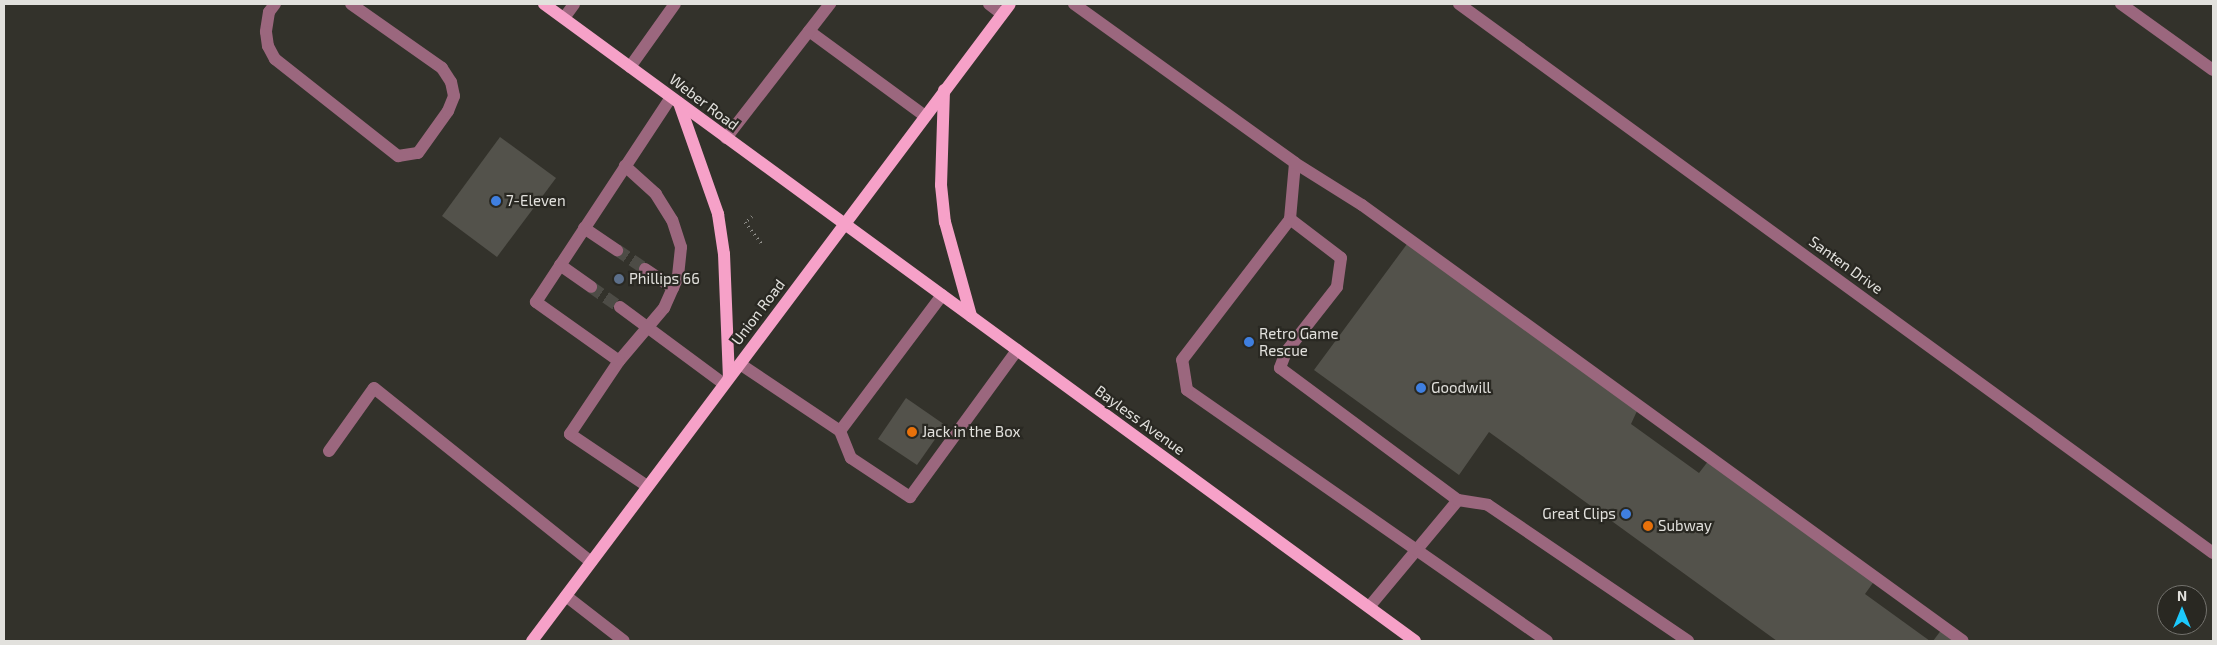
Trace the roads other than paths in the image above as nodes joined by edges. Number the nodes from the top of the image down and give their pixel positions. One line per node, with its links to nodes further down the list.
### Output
1 (275, 4): 2 (street)
2 (351, 4)
3 (544, 4): 12 (main road, Weber Road)
4 (574, 4): 12 (street)
5 (675, 4): 14 (street)
6 (830, 4): 13 (street)
7 (989, 4): 11 (street)
8 (1074, 4): 20 (street)
9 (1460, 4): 43 (street, Santen Drive)
10 (2121, 4): 15 (street)
11 (1006, 9): 16 (main road, Union Road)
12 (564, 18): 14 (main road, Weber Road)
13 (809, 31): 18 (street); 19 (street)
14 (630, 67): 17 (main road, Weber Road)
15 (2213, 70)
16 (944, 90): 18 (main road, Union Road); 32 (main road)
17 (675, 100): 19 (main road, Weber Road); 21 (street); 37 (main road)
18 (925, 116): 23 (main road, Union Road)
19 (726, 138): 23 (main road, Weber Road)
20 (1295, 163): 22 (street); 52 (street)
21 (626, 166): 24 (street); 29 (street)
22 (1290, 219): 41 (street); 42 (street)
23 (845, 225): 30 (main road, Bayless Avenue); 36 (main road, Union Road)
24 (584, 228): 25 (street); 26 (street)
25 (617, 250)
26 (560, 264): 28 (street); 35 (street)
27 (645, 269): 29 (street)
28 (591, 287)
29 (673, 288): 33 (street)
30 (942, 295): 32 (main road, Bayless Avenue); 38 (street)
31 (620, 307): 33 (street)
32 (971, 316): 34 (main road, Bayless Avenue)
33 (648, 327): 35 (street); 37 (street)
34 (1017, 350): 38 (street); 46 (main road, Bayless Avenue)
35 (619, 362): 40 (street)
36 (740, 364): 37 (main road, Union Road); 38 (street)
37 (726, 381): 40 (main road, Union Road)
38 (840, 431)
39 (329, 451): 44 (street)
40 (647, 486): 44 (main road, Union Road)
41 (1458, 500): 42 (street); 51 (street)
42 (1416, 548): 46 (street); 50 (street)
43 (2213, 553)
44 (592, 562): 45 (main road, Union Road)
45 (566, 596): 47 (main road, Union Road); 48 (street)
46 (1369, 606): 49 (main road, Bayless Avenue)
47 (532, 641)
48 (624, 641)
49 (1415, 641)
50 (1547, 641)
51 (1688, 641)
52 (1963, 641)

